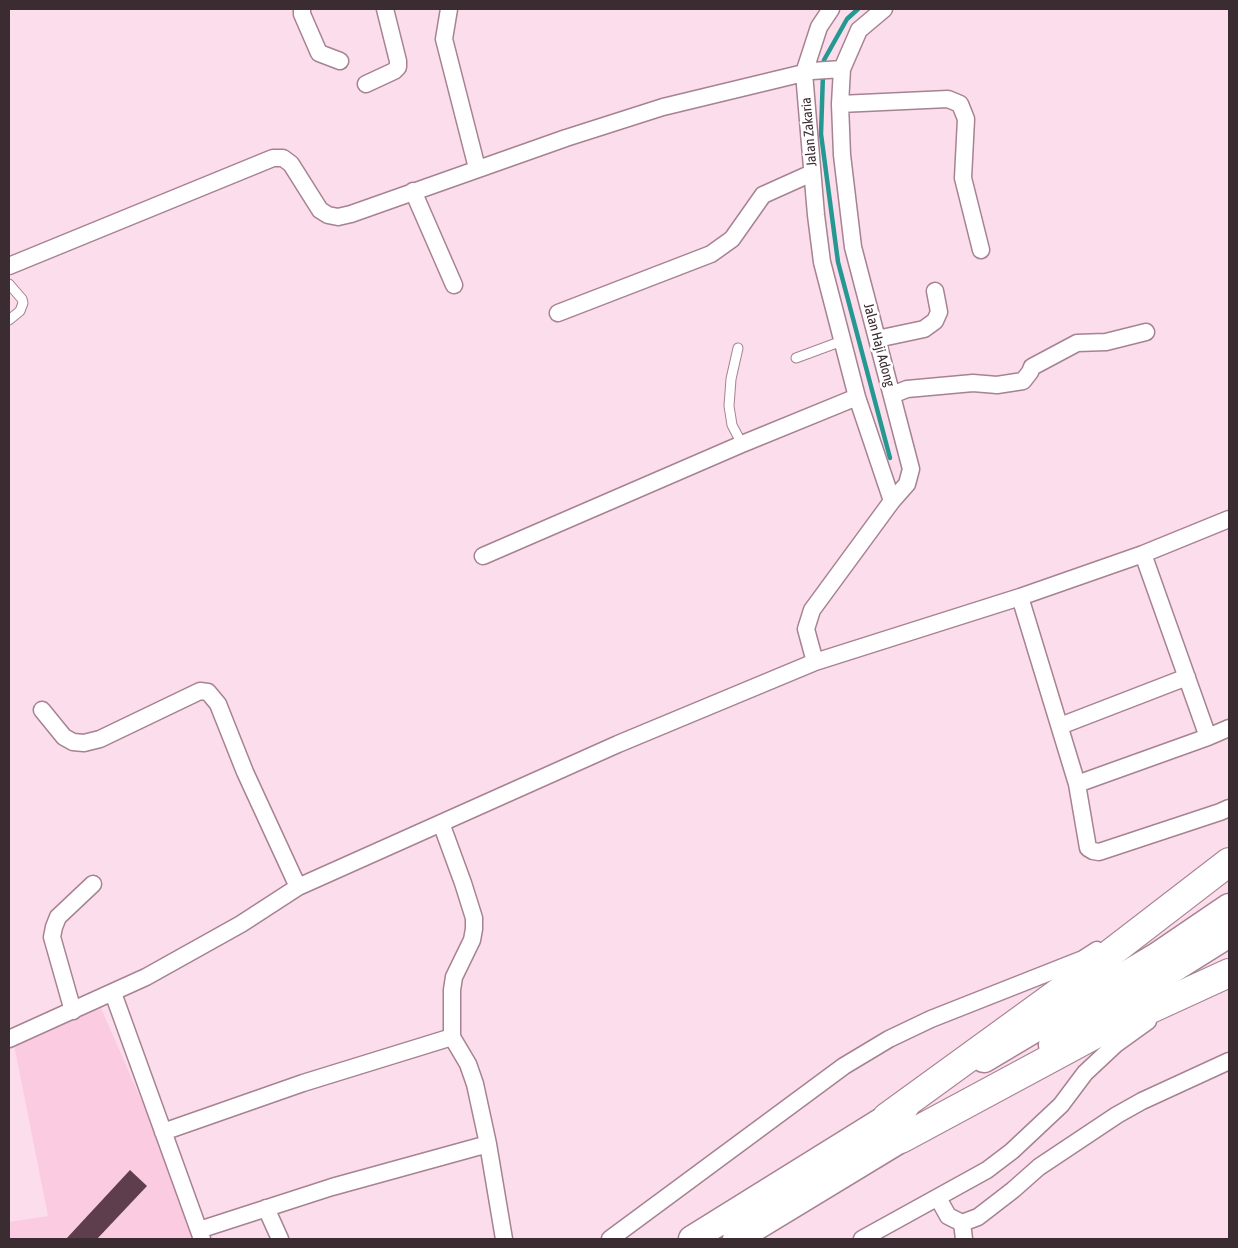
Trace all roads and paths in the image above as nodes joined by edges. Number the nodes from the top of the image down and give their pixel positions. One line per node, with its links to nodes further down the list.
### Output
1 (302, 9): 6 (street)
2 (385, 9): 9 (street)
3 (449, 9): 11 (street)
4 (831, 9): 8 (street, Jalan Zakaria)
5 (884, 9): 7 (street, Jalan Haji Adong)
6 (340, 61)
7 (838, 70): 8 (street); 10 (street, Jalan Haji Adong)
8 (808, 72): 11 (street); 12 (street, Jalan Zakaria)
9 (366, 84)
10 (840, 104): 14 (street); 22 (street, Jalan Haji Adong)
11 (478, 168): 13 (street)
12 (812, 172): 19 (street); 23 (street, Jalan Zakaria)
13 (412, 191): 15 (street); 17 (street)
14 (981, 250)
15 (9, 266)
16 (9, 284): 20 (lane)
17 (454, 285)
18 (935, 292): 22 (street)
19 (558, 313)
20 (9, 320)
21 (1146, 332): 26 (street)
22 (877, 339): 26 (street, Jalan Haji Adong)
23 (842, 341): 25 (lane); 27 (street, Jalan Zakaria)
24 (738, 348): 28 (lane)
25 (796, 358)
26 (892, 395): 29 (street, Jalan Haji Adong)
27 (857, 397): 28 (street); 29 (street, Jalan Zakaria)
28 (742, 444): 32 (street)
29 (892, 501): 34 (street, Jalan Haji Adong)
30 (1229, 519): 31 (street)
31 (1143, 554): 33 (street); 35 (street)
32 (483, 556)
33 (1020, 597): 34 (street); 37 (street)
34 (815, 662): 42 (street)
35 (1187, 677): 37 (street); 39 (street)
36 (42, 710): 46 (street)
37 (1060, 726): 40 (street)
38 (1229, 728): 39 (street)
39 (1208, 737): 40 (street)
40 (1077, 784): 41 (street)
41 (1229, 808)
42 (441, 823): 46 (street); 53 (street)
43 (1229, 862): 44 (highway)
44 (1207, 878): 56 (highway); 65 (street)
45 (93, 884): 52 (street)
46 (298, 887): 50 (street)
47 (1229, 907): 56 (main road)
48 (1229, 934): 56 (main road)
49 (1229, 973): 51 (highway)
50 (113, 993): 52 (street); 57 (street)
51 (1186, 993): 56 (highway); 59 (street)
52 (73, 1011): 54 (street)
53 (452, 1037): 57 (street); 58 (street)
54 (9, 1039)
55 (1229, 1061): 61 (street)
56 (894, 1128): 66 (main road); 67 (main road)
57 (162, 1132): 62 (street)
58 (488, 1144): 60 (street); 64 (street)
59 (938, 1198): 61 (street); 68 (street)
60 (266, 1208): 62 (street); 63 (street)
61 (962, 1223): 69 (street)
62 (201, 1234)
63 (280, 1239)
64 (504, 1239)
65 (610, 1239)
66 (692, 1239)
67 (736, 1239)
68 (862, 1239)
69 (964, 1239)

